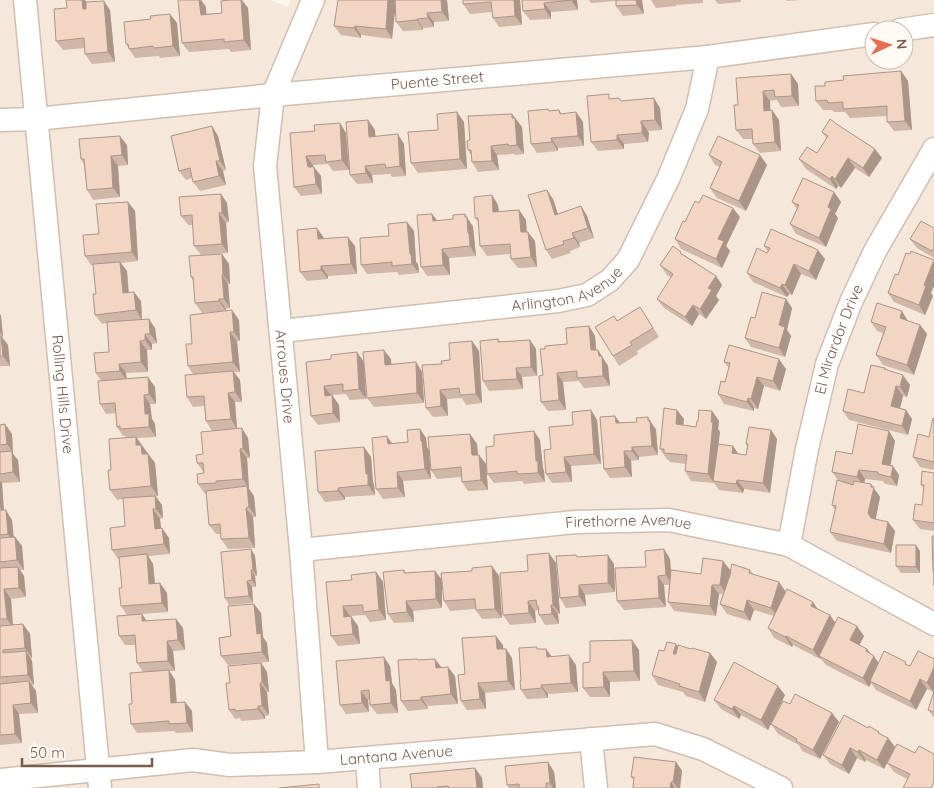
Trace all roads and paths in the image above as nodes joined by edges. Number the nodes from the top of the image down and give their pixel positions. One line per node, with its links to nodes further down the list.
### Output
1 (26, 0): 8 (street, Rolling Hills Drive)
2 (313, 0): 7 (street, Arroues Drive)
3 (934, 25): 4 (street)
4 (914, 28)
5 (864, 35): 6 (street, Puente Street)
6 (708, 57): 7 (street, Puente Street); 11 (street, Arlington Avenue)
7 (273, 95): 8 (street, Puente Street); 11 (street, Arroues Drive)
8 (36, 119): 9 (street, Puente Street); 18 (street, Rolling Hills Drive)
9 (0, 120)
10 (934, 149): 12 (street, El Mirardor Drive)
11 (280, 330): 13 (street, Arroues Drive)
12 (789, 545): 13 (street, Firethorne Avenue); 14 (street, Firethorne Avenue)
13 (301, 550): 17 (street, Arroues Drive)
14 (934, 624)
15 (591, 739): 16 (street, Lantana Avenue); 21 (street); 22 (street, Lantana Avenue)
16 (367, 758): 17 (street, Lantana Avenue); 20 (street)
17 (317, 762): 18 (street, Lantana Avenue)
18 (99, 779): 19 (street, Lantana Avenue)
19 (0, 780)
20 (369, 788)
21 (596, 788)
22 (781, 788)

